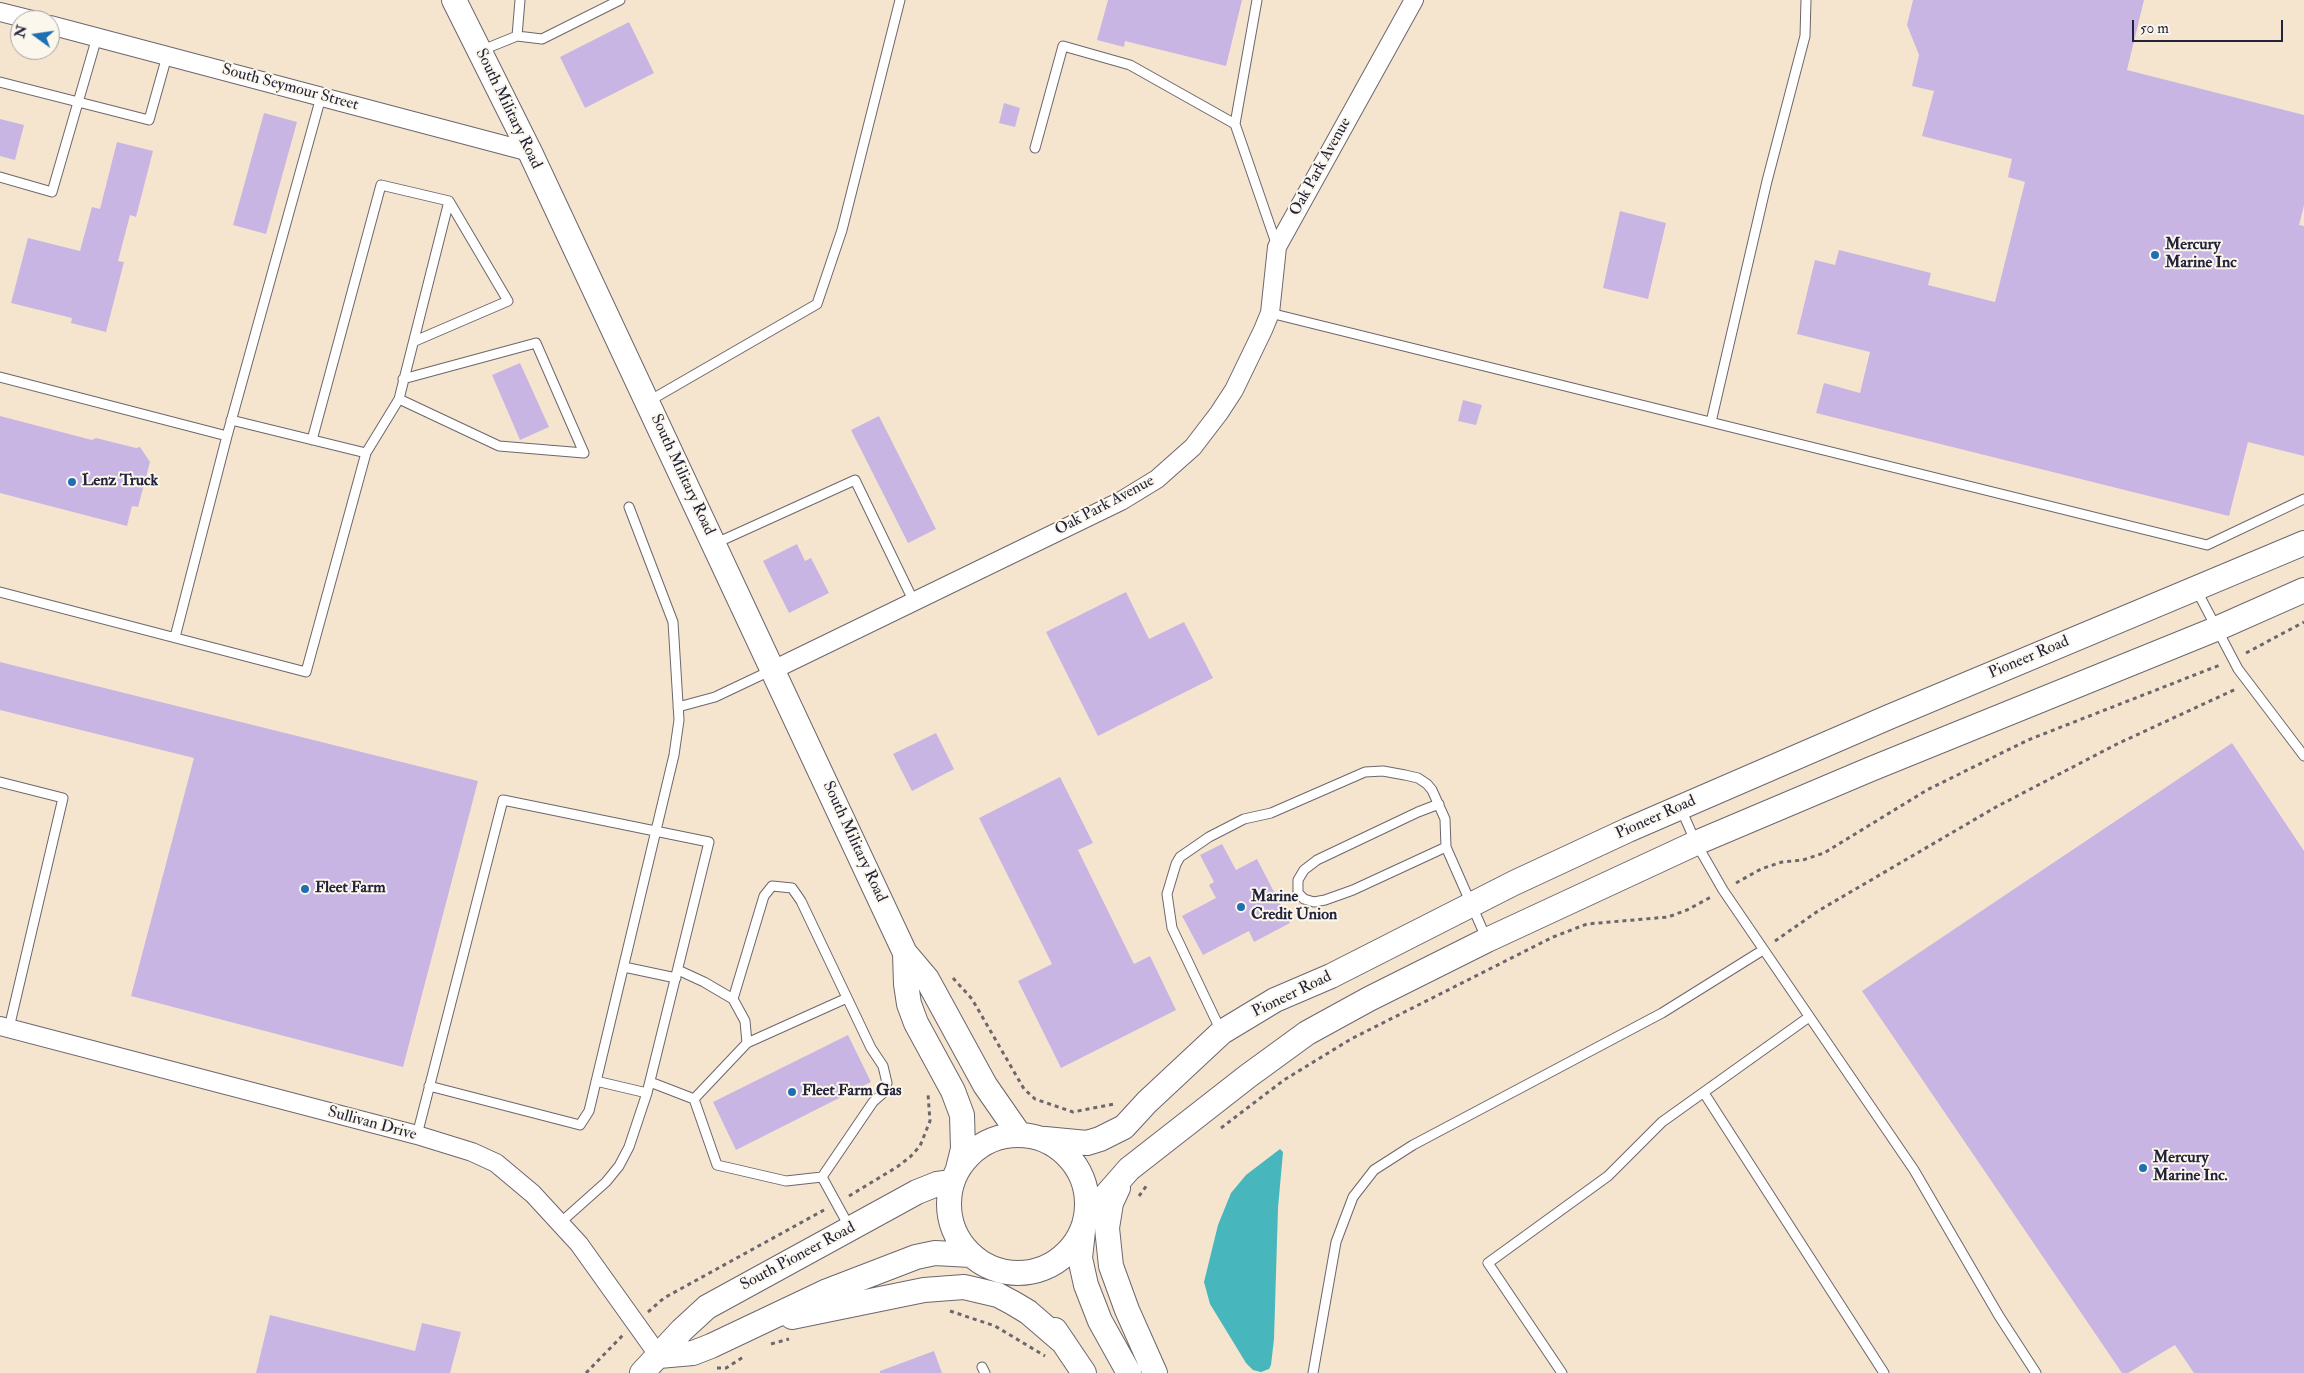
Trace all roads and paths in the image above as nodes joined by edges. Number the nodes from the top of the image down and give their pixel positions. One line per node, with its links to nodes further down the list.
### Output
1 (454, 0): 11 (main road, South Military Road)
2 (520, 0): 9 (lane)
3 (620, 0): 9 (lane)
4 (900, 0): 27 (lane)
5 (1257, 0): 16 (lane)
6 (1414, 0): 21 (street, Oak Park Avenue)
7 (1806, 0): 29 (lane)
8 (60, 28): 10 (street, South Seymour Street)
9 (517, 36): 11 (lane)
10 (97, 37): 12 (street, South Seymour Street); 15 (lane)
11 (479, 51): 18 (main road, South Military Road)
12 (167, 56): 14 (street, South Seymour Street); 15 (lane)
13 (0, 82): 15 (lane)
14 (321, 97): 18 (street, South Seymour Street); 28 (lane)
15 (78, 103): 19 (lane)
16 (1235, 124): 17 (lane); 21 (lane)
17 (1035, 148)
18 (530, 152): 27 (main road, South Military Road)
19 (0, 177)
20 (449, 201): 23 (lane); 23 (lane); 31 (lane)
21 (1277, 246): 22 (street, Oak Park Avenue)
22 (1270, 313): 29 (lane); 40 (street, Oak Park Avenue)
23 (415, 340): 25 (lane)
24 (0, 377): 30 (lane)
25 (403, 379): 26 (lane); 26 (lane)
26 (399, 400): 32 (lane)
27 (647, 402): 36 (main road, South Military Road)
28 (231, 420): 30 (lane); 31 (lane)
29 (1711, 422): 33 (lane)
30 (227, 436): 43 (lane)
31 (312, 440): 32 (lane)
32 (366, 453): 43 (lane)
33 (2304, 499)
34 (629, 507): 47 (lane)
35 (2304, 543): 37 (main road, Pioneer Road)
36 (714, 544): 40 (lane); 45 (main road, South Military Road)
37 (2196, 588): 42 (lane); 51 (main road, Pioneer Road)
38 (2304, 590): 42 (main road)
39 (0, 592): 43 (lane)
40 (914, 602): 45 (street, Oak Park Avenue)
41 (2304, 622): 44 (path)
42 (2216, 629): 44 (lane); 53 (main road)
43 (174, 638)
44 (2233, 659): 46 (lane); 55 (path)
45 (773, 670): 47 (lane); 59 (main road, South Military Road)
46 (2248, 684): 48 (lane); 58 (path)
47 (678, 707): 52 (lane)
48 (2304, 756)
49 (0, 782): 66 (lane)
50 (1439, 804): 54 (lane); 54 (lane); 67 (lane)
51 (1680, 807): 53 (lane); 56 (main road, Pioneer Road)
52 (657, 831): 60 (lane); 61 (lane); 71 (lane)
53 (1696, 843): 55 (lane); 57 (main road)
54 (1446, 847): 56 (lane)
55 (1723, 890): 58 (lane); 77 (path)
56 (1471, 904): 57 (lane); 67 (main road, Pioneer Road)
57 (1487, 940): 81 (main road)
58 (1763, 950): 65 (lane); 105 (lane)
59 (906, 953): 78 (main road, South Military Road); 82 (main road, South Military Road)
60 (624, 967): 61 (lane); 69 (lane)
61 (677, 974): 63 (lane); 70 (lane)
62 (847, 998): 63 (lane); 68 (lane); 83 (lane)
63 (733, 999): 68 (lane)
64 (972, 1000): 76 (path)
65 (1809, 1017): 73 (lane); 108 (lane)
66 (5, 1027): 79 (street, Sullivan Drive)
67 (1222, 1032): 80 (main road, Pioneer Road)
68 (747, 1043): 75 (lane)
69 (596, 1081): 71 (lane); 72 (lane)
70 (650, 1082): 72 (lane); 75 (lane)
71 (429, 1086): 79 (lane)
72 (647, 1093): 87 (lane)
73 (1704, 1093): 106 (lane); 107 (lane)
74 (928, 1094): 86 (path)
75 (694, 1098): 83 (lane)
76 (1092, 1109)
77 (1219, 1129)
78 (1019, 1134): 80 (main road); 82 (main road)
79 (417, 1136): 87 (street, Sullivan Drive)
80 (1045, 1139): 88 (main road)
81 (1130, 1169): 88 (main road); 104 (main road)
82 (955, 1176): 89 (main road, South Pioneer Road); 90 (main road)
83 (822, 1177): 86 (lane)
84 (1152, 1179): 85 (path)
85 (1138, 1198)
86 (836, 1203): 89 (lane); 93 (path)
87 (560, 1223): 93 (street, Sullivan Drive)
88 (1085, 1224): 90 (main road); 103 (main road)
89 (850, 1228): 98 (main road, South Pioneer Road)
90 (981, 1262): 92 (main road); 95 (main road)
91 (949, 1311): 100 (path)
92 (761, 1322): 95 (main road); 98 (main road)
93 (635, 1323): 98 (street, Sullivan Drive); 101 (path)
94 (795, 1337): 96 (path)
95 (1064, 1343): 100 (main road)
96 (769, 1344)
97 (746, 1355): 99 (path)
98 (659, 1356): 102 (main road, South Pioneer Road)
99 (716, 1368)
100 (1082, 1370)
101 (586, 1373)
102 (642, 1373)
103 (1129, 1373)
104 (1155, 1373)
105 (1313, 1373)
106 (1562, 1373)
107 (1884, 1373)
108 (2036, 1373)

